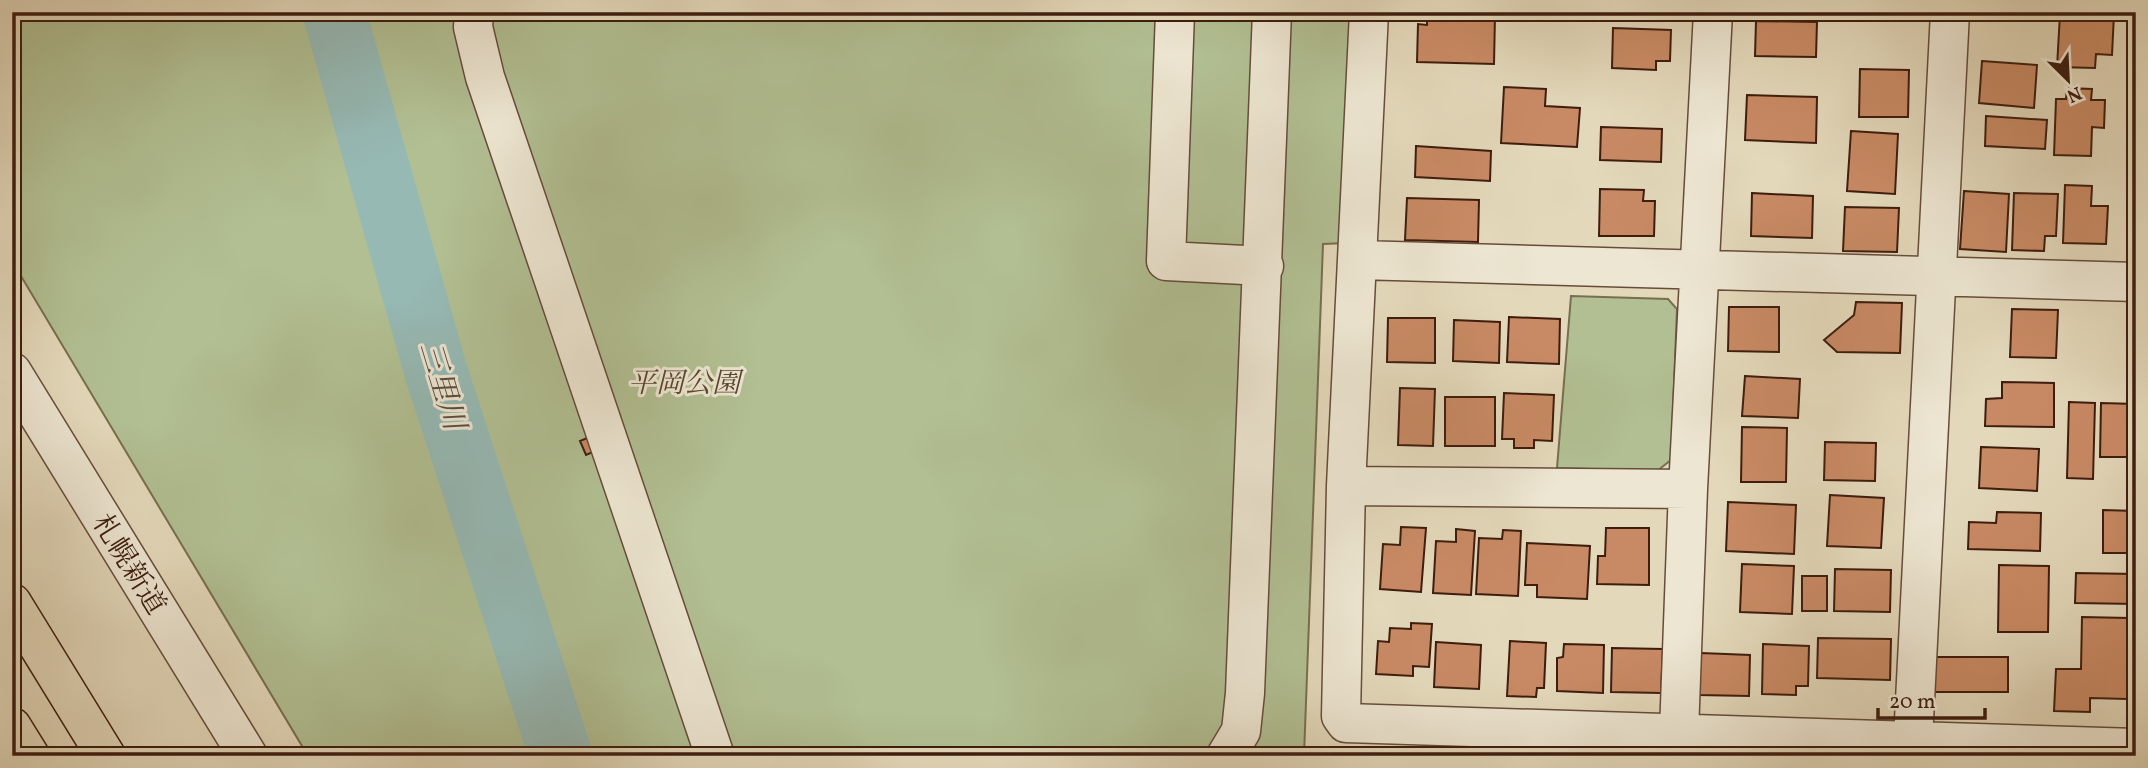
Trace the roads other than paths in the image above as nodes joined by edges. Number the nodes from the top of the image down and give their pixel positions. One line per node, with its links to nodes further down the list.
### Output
1 (474, 12): 23 (street)
2 (1175, 12): 8 (street)
3 (1272, 12): 8 (street)
4 (1369, 12): 7 (street)
5 (1713, 12): 9 (street)
6 (1950, 12): 10 (street)
7 (1359, 260): 9 (street); 13 (street)
8 (1264, 266): 24 (street)
9 (1698, 270): 10 (street); 14 (street)
10 (1935, 277): 11 (street); 18 (street)
11 (2136, 282)
12 (12, 372): 22 (street, 札幌新道)
13 (1346, 486): 14 (street); 17 (street)
14 (1688, 489): 17 (street)
15 (12, 603): 21 (highway)
16 (12, 727): 20 (highway)
17 (1679, 732): 18 (street)
18 (1913, 740): 19 (street)
19 (2136, 748)
20 (30, 756)
21 (106, 756)
22 (248, 756)
23 (715, 756)
24 (1226, 756)

